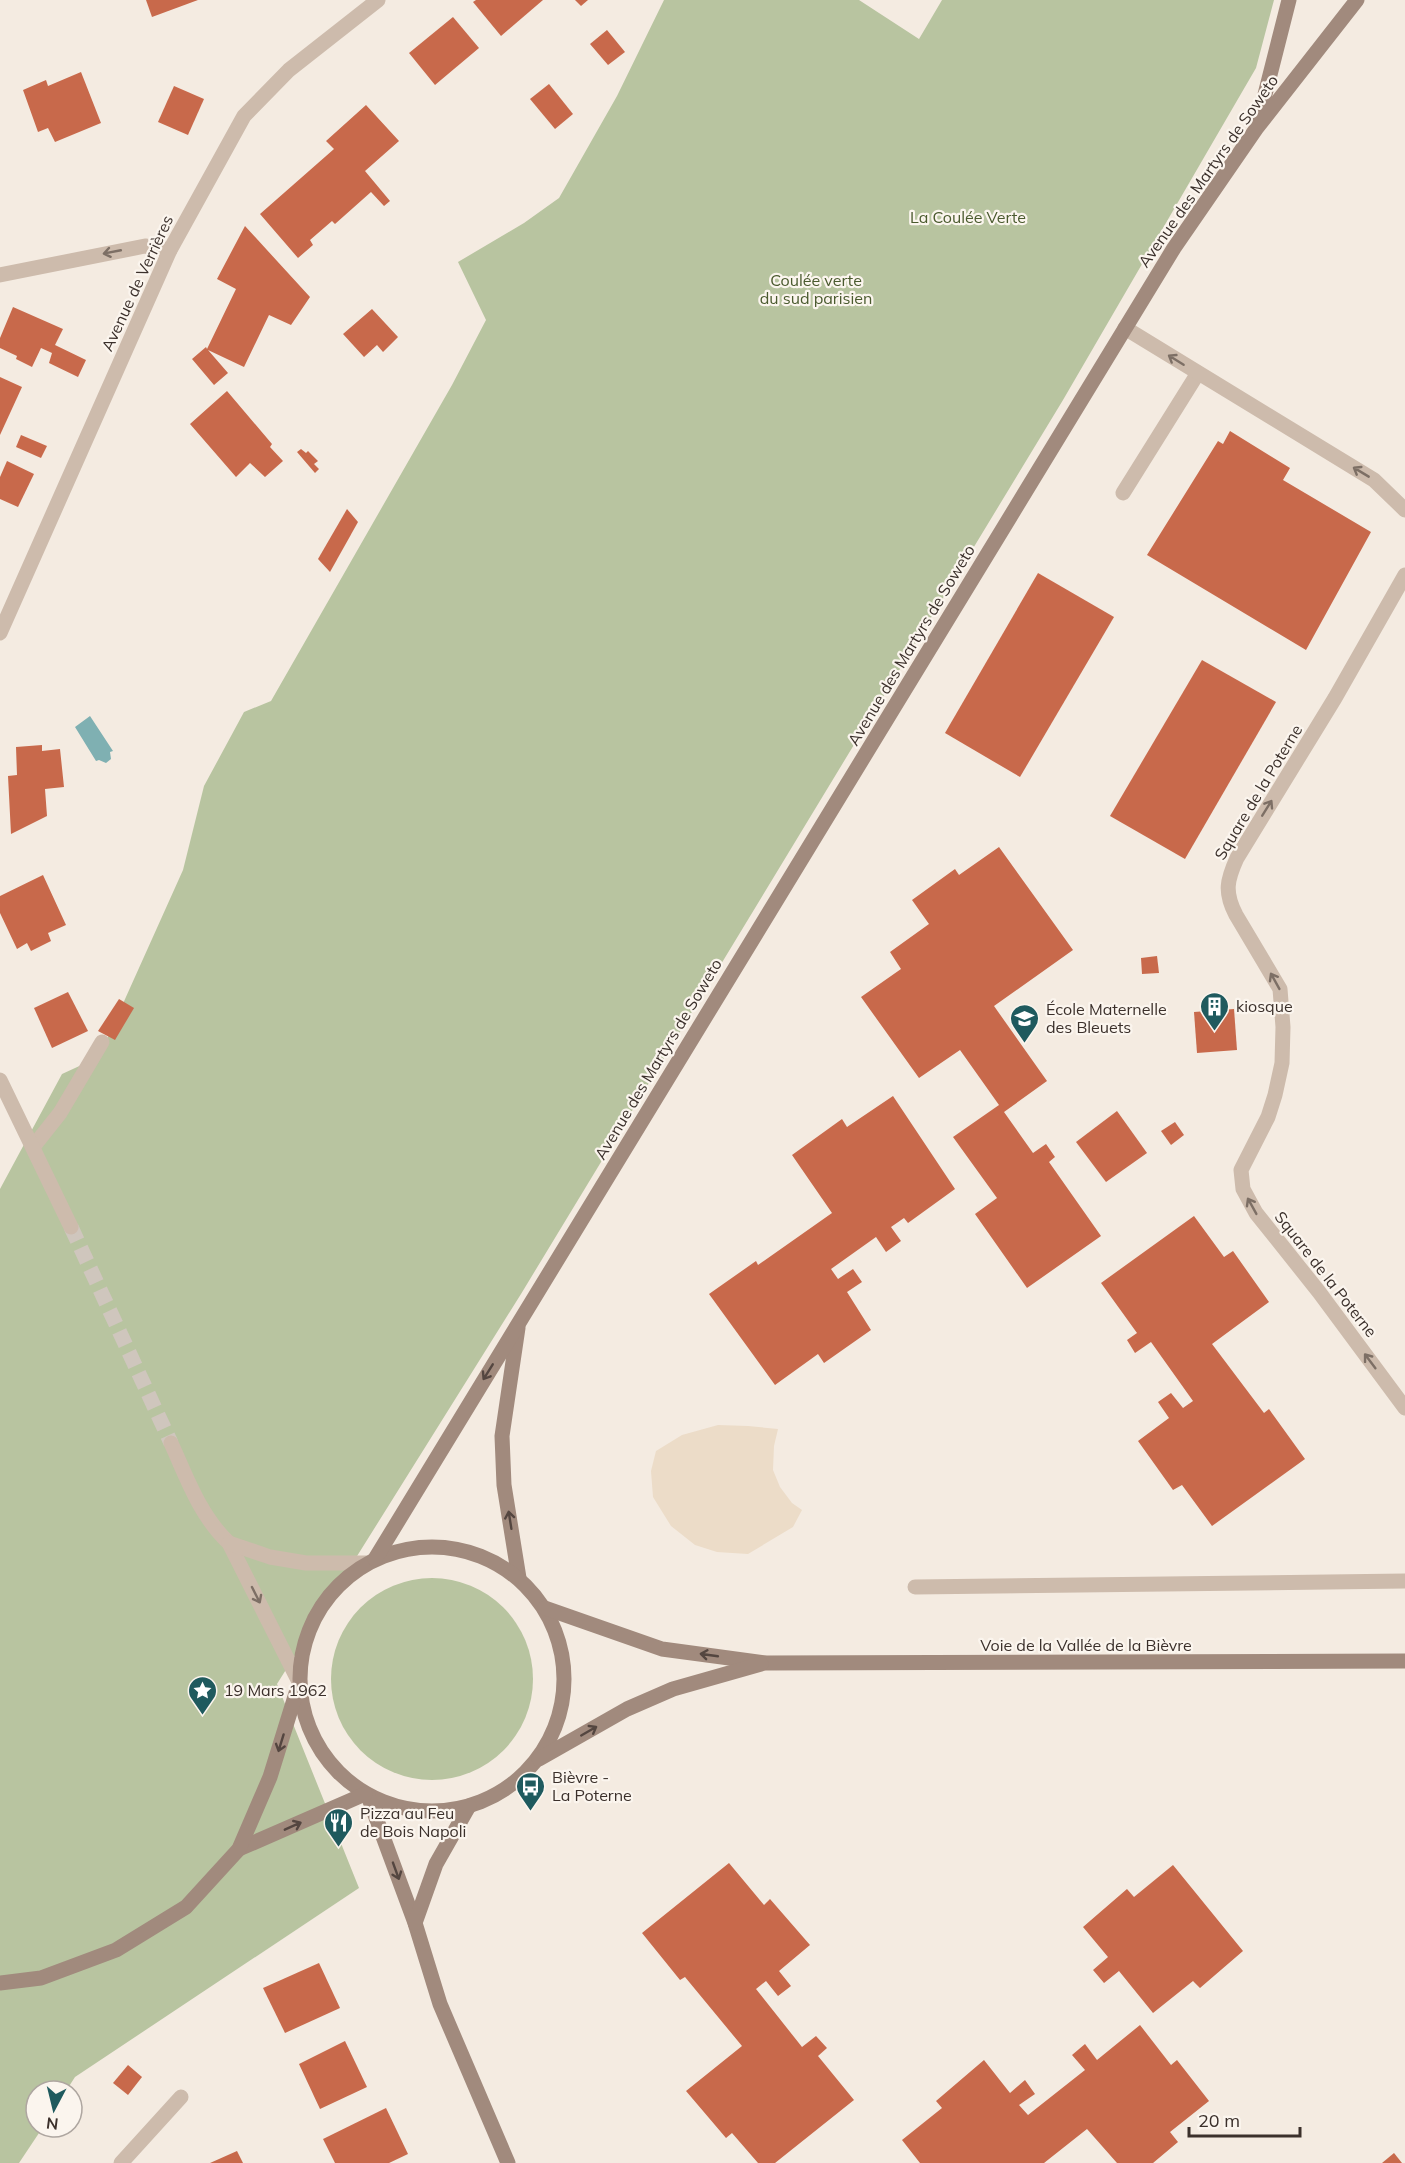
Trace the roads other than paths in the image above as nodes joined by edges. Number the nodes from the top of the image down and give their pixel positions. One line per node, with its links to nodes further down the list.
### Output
1 (378, 0): 5 (street, Avenue de Verrières)
2 (1288, 0): 4 (main road)
3 (1356, 0): 4 (main road, Avenue des Martyrs de Soweto)
4 (1256, 129): 7 (main road, Avenue des Martyrs de Soweto)
5 (170, 250): 6 (street, one-way to 6); 12 (street, Avenue de Verrières)
6 (0, 274)
7 (1125, 328): 8 (street, one-way to 7); 17 (main road, Avenue des Martyrs de Soweto)
8 (1198, 373): 9 (street); 10 (street, one-way to 8)
9 (1123, 493)
10 (1405, 510)
11 (1405, 575): 18 (street, Square de la Poterne, one-way to 11)
12 (0, 633)
13 (102, 1042): 15 (street)
14 (0, 1080): 15 (street)
15 (33, 1147): 16 (street)
16 (72, 1227)
17 (518, 1323): 21 (main road, Avenue des Martyrs de Soweto, one-way to 21); 22 (main road, Avenue des Martyrs de Soweto, one-way to 17)
18 (1405, 1408)
19 (171, 1443): 20 (street)
20 (229, 1543): 21 (street); 28 (street, one-way to 28)
21 (371, 1561): 22 (main road); 28 (main road)
22 (519, 1578): 25 (main road)
23 (1405, 1581): 24 (street)
24 (915, 1587)
25 (545, 1608): 27 (main road, Voie de la Vallée de la Bièvre, one-way to 25); 29 (main road)
26 (1405, 1661): 27 (main road, Voie de la Vallée de la Bièvre)
27 (766, 1663): 29 (main road, Voie de la Vallée de la Bièvre, one-way to 27)
28 (298, 1683): 30 (main road); 32 (main road, one-way to 32)
29 (538, 1760): 31 (main road)
30 (367, 1795): 31 (main road); 32 (main road, one-way to 30); 33 (main road, one-way to 33)
31 (469, 1806): 33 (main road)
32 (239, 1849): 34 (main road)
33 (415, 1923): 37 (main road)
34 (0, 1983)
35 (181, 2097): 36 (street)
36 (121, 2163)
37 (508, 2163)

